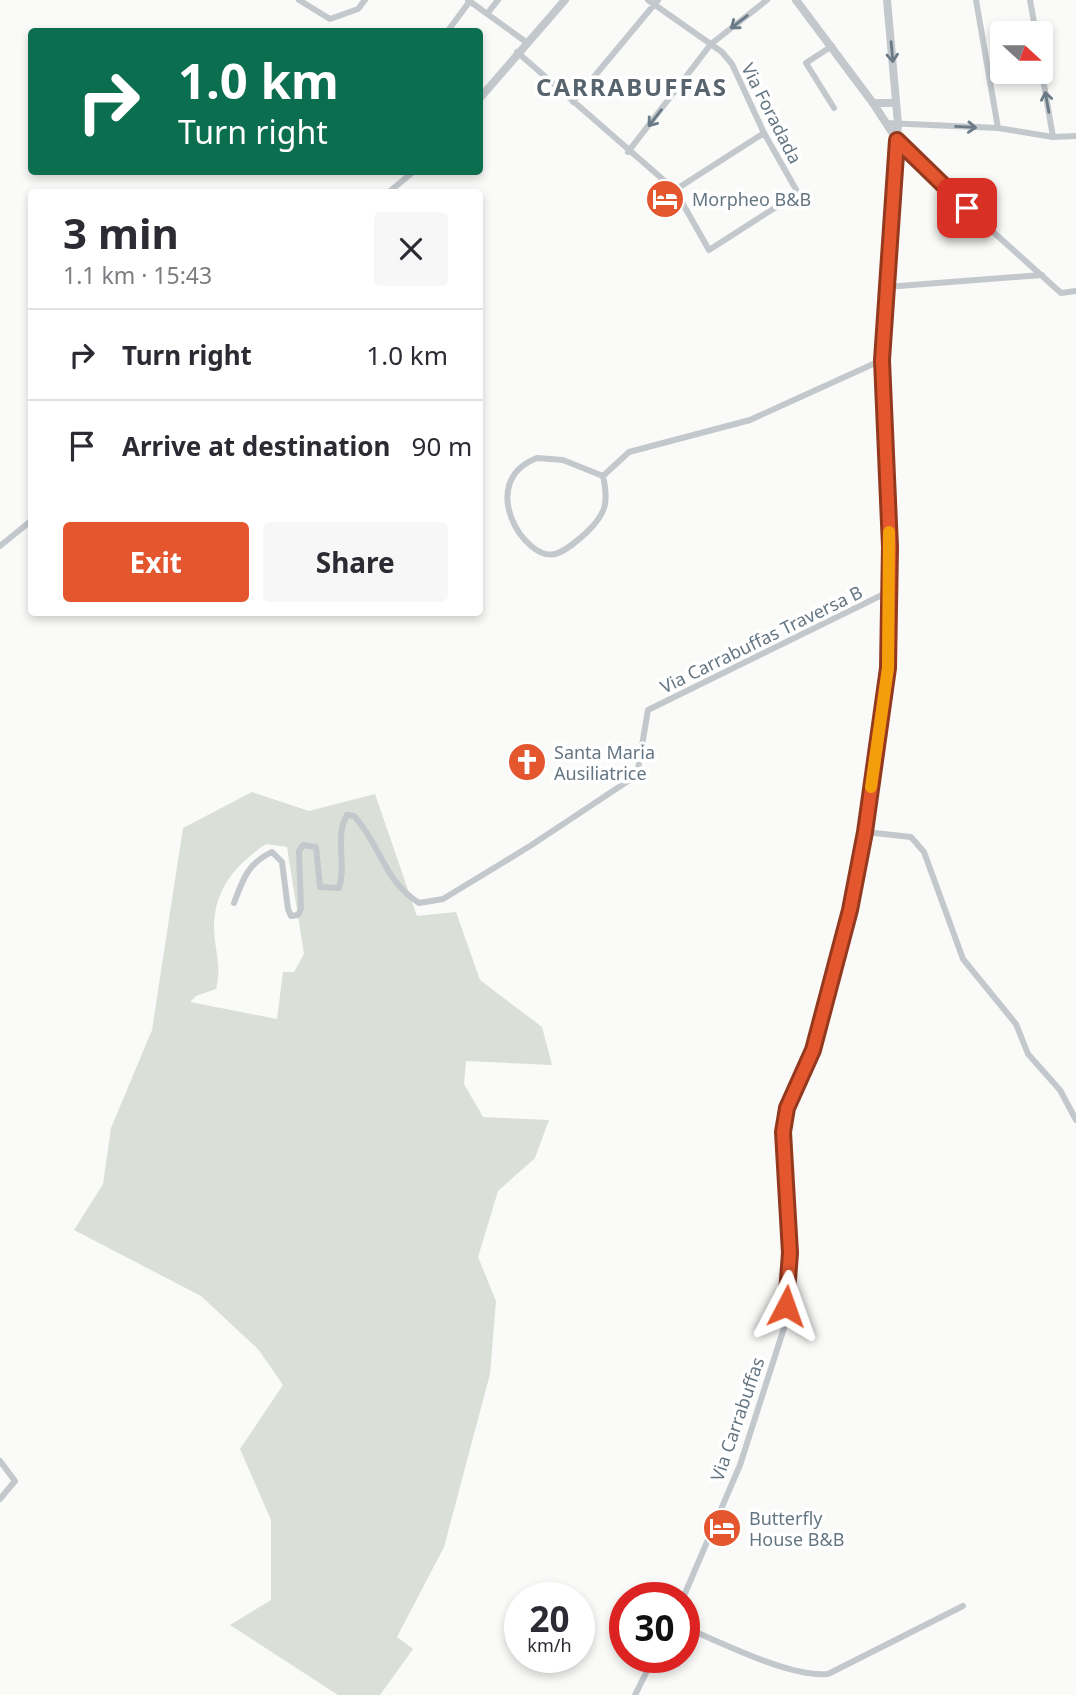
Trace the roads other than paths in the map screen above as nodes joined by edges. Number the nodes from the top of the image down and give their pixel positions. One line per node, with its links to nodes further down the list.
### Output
1 (299, 0): 2 (street)
2 (365, 0)
3 (498, 0): 12 (street)
4 (565, 0): 15 (street)
5 (767, 0): 16 (street, one-way to 16)
6 (796, 0): 17 (street)
7 (887, 0): 23 (street, one-way to 23)
8 (976, 0): 27 (street)
9 (1030, 0): 13 (street)
10 (469, 1): 12 (street); 14 (street)
11 (654, 1): 16 (street, Via Foradada); 21 (street)
12 (487, 14): 15 (street)
13 (1034, 21)
14 (450, 28)
15 (526, 42): 18 (street)
16 (711, 44): 28 (street, Via Foradada); 32 (street, one-way to 32)
17 (832, 46): 22 (street); 24 (street)
18 (517, 52): 20 (street); 21 (street)
19 (1044, 84): 30 (street, one-way to 19)
20 (483, 94)
21 (573, 102): 32 (street)
22 (873, 103): 23 (street); 25 (street)
23 (896, 103): 26 (street, Via Carrabuffas)
24 (834, 108)
25 (886, 123): 26 (street); 31 (street)
26 (898, 124): 27 (street, one-way to 27); 31 (street, Via Carrabuffas)
27 (998, 128): 30 (street)
28 (764, 134): 35 (street); 35 (street, Via Foradada)
29 (1076, 136): 30 (street)
30 (1053, 137)
31 (897, 140): 36 (street); 37 (street, Via Carrabuffas)
32 (628, 152): 35 (street)
33 (410, 175): 34 (street)
34 (393, 189)
35 (675, 190)
36 (1042, 275): 37 (street); 38 (street)
37 (886, 287): 39 (street, Via Carrabuffas)
38 (1076, 291)
39 (882, 360): 40 (street); 43 (street, Via Carrabuffas)
40 (603, 477): 40 (street)
41 (28, 523): 42 (street)
42 (0, 546)
43 (890, 591): 44 (street, Via Carrabuffas); 45 (street, Via Carrabuffas Traversa B)
44 (865, 832): 46 (street); 49 (street, Via Carrabuffas)
45 (234, 903)
46 (1076, 1120)
47 (0, 1461): 48 (street)
48 (0, 1499)
49 (690, 1582)
50 (963, 1606): 51 (street)
51 (700, 1634)
52 (646, 1673): 53 (street)
53 (635, 1695)

